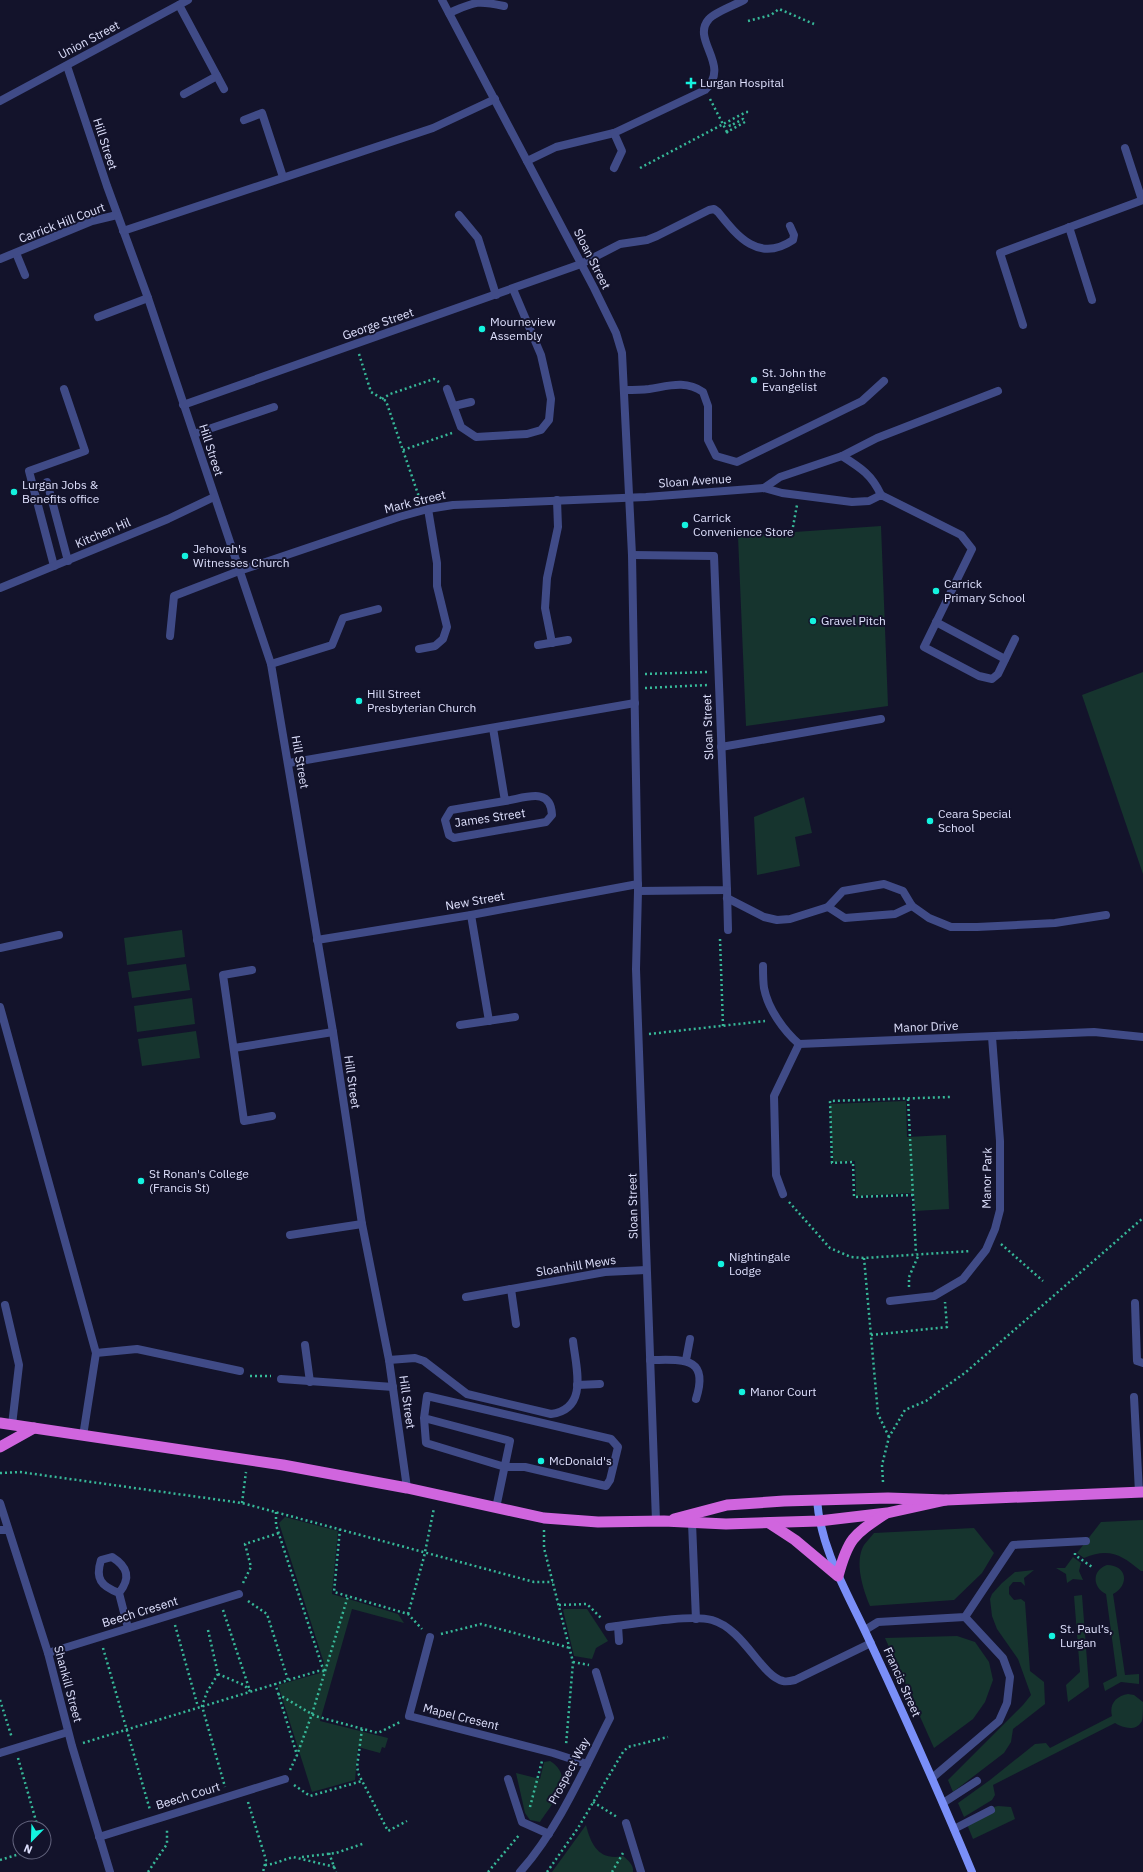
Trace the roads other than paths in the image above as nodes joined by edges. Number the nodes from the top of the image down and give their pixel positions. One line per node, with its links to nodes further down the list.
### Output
1 (188, 0): 4 (street, Union Street)
2 (442, 0): 6 (street, Sloan Street)
3 (744, 0): 14 (street)
4 (179, 5): 7 (street, Union Street); 8 (street)
5 (504, 6): 6 (street)
6 (449, 13): 11 (street, Sloan Street)
7 (67, 66): 12 (street, Union Street); 20 (street, Hill Street)
8 (217, 76): 9 (street); 10 (street)
9 (224, 89)
10 (184, 94)
11 (495, 99): 16 (street, Sloan Street); 18 (street)
12 (0, 101)
13 (244, 120): 18 (street)
14 (614, 133): 16 (street); 17 (street)
15 (1125, 148): 19 (street)
16 (527, 161): 27 (street, Sloan Street)
17 (614, 168)
18 (283, 177): 24 (street)
19 (1142, 200): 23 (street)
20 (117, 215): 24 (street, Hill Street); 25 (street, Carrick Hill Court)
21 (459, 215): 30 (street)
22 (790, 226): 27 (street, George Street)
23 (1069, 227): 32 (street); 34 (street)
24 (123, 230): 31 (street, Hill Street)
25 (16, 253): 26 (street, Carrick Hill Court); 28 (street, Carrick Hill Court)
26 (0, 260)
27 (581, 264): 29 (street, George Street); 38 (street, Sloan Street)
28 (25, 275)
29 (513, 289): 30 (street, George Street); 42 (street)
30 (496, 295): 41 (street, George Street)
31 (148, 298): 33 (street); 41 (street, Hill Street)
32 (1092, 300)
33 (98, 317)
34 (1023, 325)
35 (884, 381): 38 (street)
36 (64, 389): 55 (street)
37 (447, 389): 42 (street)
38 (624, 390): 50 (street, Sloan Street)
39 (998, 391): 45 (street)
40 (471, 402): 42 (street)
41 (183, 405): 44 (street, Hill Street)
42 (454, 406)
43 (274, 407): 44 (street)
44 (194, 434): 49 (street, Hill Street)
45 (842, 456): 47 (street); 48 (street)
46 (47, 482): 54 (street)
47 (764, 488): 48 (street); 50 (street, Sloan Avenue)
48 (881, 495): 59 (street)
49 (214, 497): 54 (street, Kitchen Hil); 56 (street, Hill Street)
50 (628, 497): 51 (street, Mark Street); 53 (street, Sloan Street)
51 (557, 500): 52 (street, Mark Street); 63 (street)
52 (428, 509): 56 (street, Mark Street); 65 (street)
53 (632, 555): 68 (street, Sloan Street); 71 (street, Sloan Street)
54 (68, 561): 55 (street, Kitchen Hil)
55 (54, 566): 57 (street, Kitchen Hil)
56 (239, 571): 60 (street, Mark Street); 67 (street, Hill Street)
57 (0, 588)
58 (378, 609): 67 (street)
59 (936, 622): 66 (street); 66 (street)
60 (170, 636)
61 (1015, 639): 66 (street)
62 (568, 640): 63 (street)
63 (552, 643): 64 (street)
64 (538, 646)
65 (419, 649)
66 (1006, 659)
67 (271, 664): 72 (street, Hill Street)
68 (635, 703): 70 (street); 74 (street, Sloan Street)
69 (881, 719): 71 (street)
70 (494, 728): 72 (street); 73 (street, James Street)
71 (721, 747): 75 (street, Sloan Street)
72 (288, 763): 82 (street, Hill Street)
73 (504, 801): 73 (street, James Street)
74 (638, 888): 75 (street); 78 (street, New Street); 99 (street, Sloan Street)
75 (727, 894): 77 (street); 80 (street, Sloan Street)
76 (912, 906): 77 (street); 77 (street); 79 (street)
77 (828, 907)
78 (471, 915): 82 (street, New Street); 88 (street)
79 (1106, 915)
80 (728, 930)
81 (58, 935): 83 (street)
82 (316, 940): 90 (street, Hill Street)
83 (0, 948)
84 (763, 966): 93 (street)
85 (252, 970): 94 (street)
86 (0, 1007): 109 (street)
87 (515, 1017): 88 (street)
88 (489, 1020): 89 (street)
89 (460, 1025)
90 (333, 1032): 94 (street); 97 (street, Hill Street)
91 (992, 1037): 92 (street, Manor Drive); 93 (street, Manor Drive); 102 (street, Manor Park)
92 (1143, 1037)
93 (799, 1044): 96 (street)
94 (234, 1048): 95 (street)
95 (272, 1116)
96 (783, 1194)
97 (362, 1224): 98 (street); 110 (street, Hill Street)
98 (290, 1235)
99 (646, 1270): 100 (street, Sloanhill Mews); 111 (street, Sloan Street)
100 (511, 1289): 101 (street, Sloanhill Mews); 105 (street)
101 (466, 1297)
102 (890, 1301)
103 (1135, 1303): 113 (street)
104 (5, 1305): 124 (street)
105 (516, 1324)
106 (690, 1339): 112 (street)
107 (573, 1341): 118 (street)
108 (305, 1345): 116 (street)
109 (96, 1353): 114 (street); 126 (street)
110 (389, 1360): 118 (street); 119 (street, Hill Street)
111 (650, 1360): 112 (street); 136 (street, Sloan Street)
112 (686, 1360): 121 (street)
113 (1143, 1363)
114 (240, 1371)
115 (281, 1379): 116 (street)
116 (310, 1382): 119 (street)
117 (600, 1384): 118 (street)
118 (578, 1386)
119 (393, 1387): 129 (street, Hill Street)
120 (1134, 1397): 130 (street)
121 (696, 1399)
122 (424, 1418): 128 (street); 128 (street); 128 (street)
123 (0, 1423): 124 (highway)
124 (12, 1425): 125 (highway)
125 (34, 1428): 126 (highway); 127 (highway)
126 (83, 1436): 129 (highway)
127 (0, 1447)
128 (505, 1467): 134 (street)
129 (407, 1488): 134 (highway)
130 (1141, 1492): 132 (highway)
131 (817, 1500): 132 (highway); 136 (highway); 137 (main road, Francis Street)
132 (946, 1500): 135 (highway)
133 (0, 1503): 140 (street, Shankill Street)
134 (496, 1508): 136 (highway)
135 (887, 1513): 137 (highway); 142 (highway)
136 (660, 1521): 138 (highway)
137 (819, 1521): 139 (highway); 142 (main road, Francis Street)
138 (692, 1523): 139 (highway); 146 (street)
139 (769, 1524): 142 (highway)
140 (4, 1530): 152 (street, Shankill Street)
141 (1086, 1541): 145 (street)
142 (838, 1576): 148 (main road, Francis Street)
143 (119, 1593): 147 (street)
144 (239, 1594): 147 (street, Beech Cresent)
145 (965, 1617): 148 (street); 158 (street)
146 (696, 1619): 150 (street); 151 (street)
147 (128, 1628): 152 (street, Beech Cresent)
148 (865, 1630): 151 (main road, Francis Street)
149 (430, 1637): 156 (street, Mapel Cresent)
150 (619, 1641)
151 (871, 1643): 158 (main road, Francis Street)
152 (48, 1653): 154 (street, Shankill Street)
153 (596, 1672): 156 (street, Prospect Way)
154 (68, 1732): 155 (street); 166 (street, Shankill Street)
155 (0, 1753)
156 (587, 1764): 165 (street, Prospect Way)
157 (285, 1778): 166 (street, Beech Court)
158 (932, 1778): 161 (main road, Francis Street)
159 (508, 1779): 165 (street)
160 (977, 1781): 161 (street)
161 (943, 1803): 164 (main road, Francis Street)
162 (991, 1810): 164 (street)
163 (626, 1822): 169 (street)
164 (954, 1829): 170 (main road, Francis Street)
165 (549, 1834): 168 (street, Prospect Way)
166 (99, 1837): 167 (street, Shankill Street)
167 (110, 1872)
168 (520, 1872)
169 (641, 1872)
170 (972, 1872)

